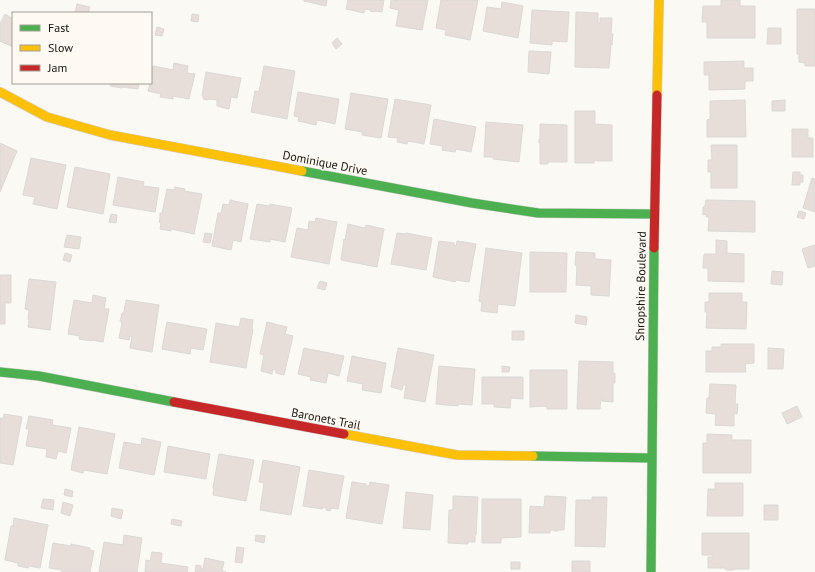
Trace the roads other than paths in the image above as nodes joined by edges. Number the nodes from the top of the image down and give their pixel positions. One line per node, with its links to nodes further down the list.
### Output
1 (659, 0): 3 (street, Shropshire Boulevard)
2 (0, 92): 3 (street, Dominique Drive)
3 (654, 214): 5 (street, Shropshire Boulevard)
4 (0, 372): 5 (street, Baronets Trail)
5 (651, 458): 6 (street, Shropshire Boulevard)
6 (650, 572)

